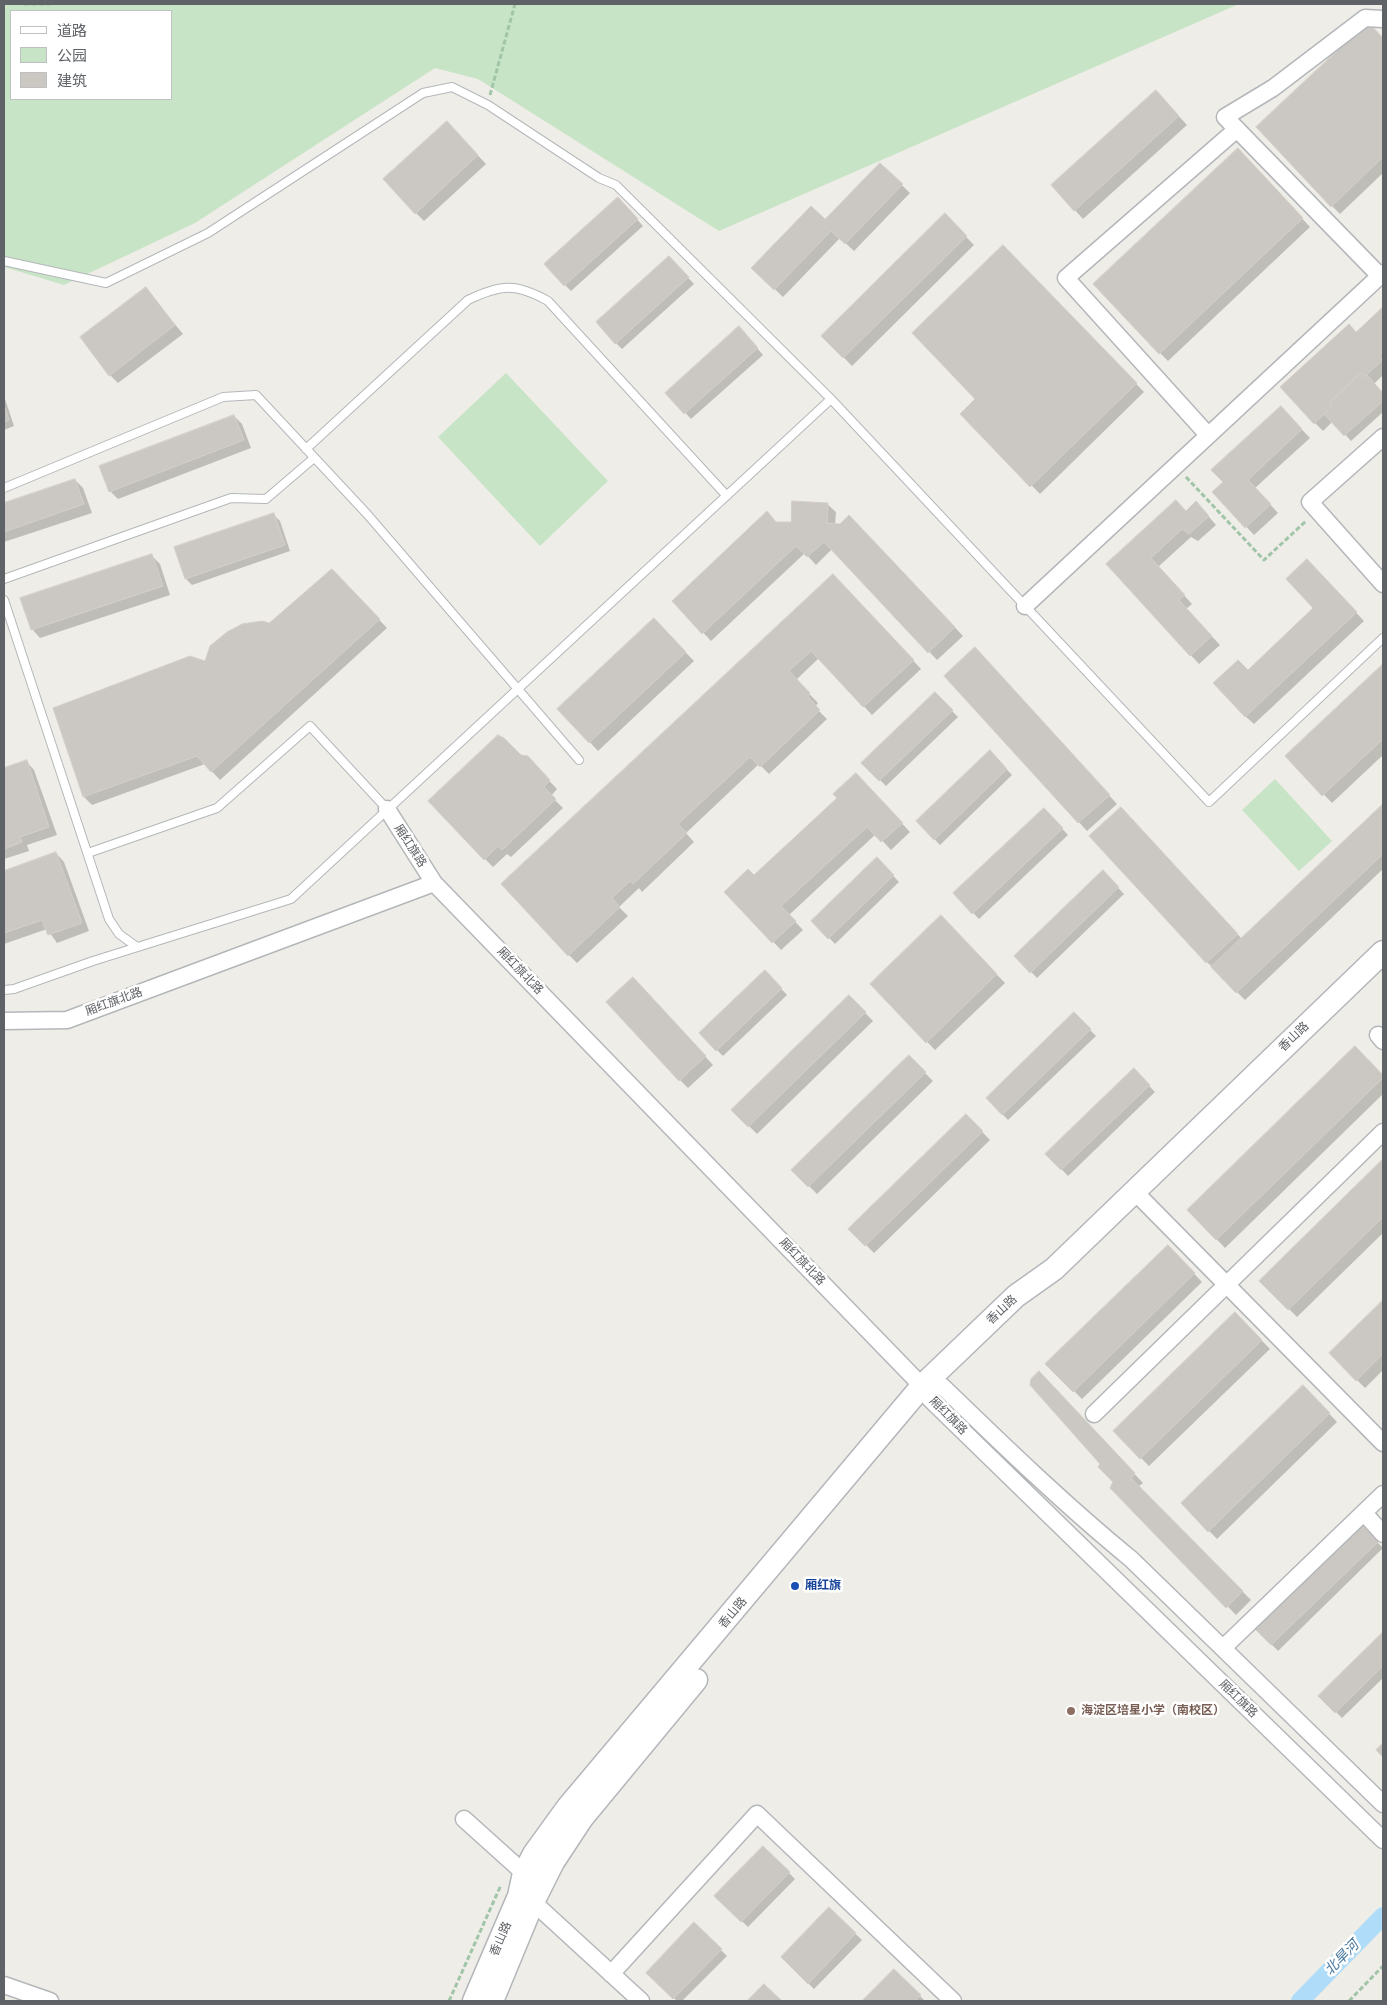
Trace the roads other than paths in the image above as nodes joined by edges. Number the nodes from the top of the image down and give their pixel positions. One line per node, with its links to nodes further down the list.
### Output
1 (1383, 19): 2 (street)
2 (1237, 129): 4 (street); 6 (street)
3 (4, 261): 5 (lane)
4 (1381, 275): 6 (street)
5 (831, 398): 11 (lane); 15 (lane)
6 (1208, 435): 15 (street)
7 (1383, 437): 13 (street)
8 (306, 449): 9 (lane); 10 (lane); 11 (lane)
9 (314, 458): 12 (lane); 17 (lane)
10 (4, 488)
11 (726, 496): 17 (lane)
12 (4, 579)
13 (1383, 584)
14 (4, 600): 20 (lane)
15 (1025, 606): 16 (lane)
16 (1383, 638)
17 (516, 689): 18 (lane); 19 (lane)
18 (579, 760)
19 (387, 809): 20 (lane); 21 (street, 厢红旗路); 22 (lane)
20 (88, 853): 22 (lane)
21 (434, 883): 25 (street, 厢红旗北路); 29 (street, 厢红旗北路)
22 (138, 946): 24 (lane)
23 (1383, 952): 27 (street, 香山路)
24 (4, 990)
25 (4, 1020)
26 (1383, 1132): 28 (street)
27 (1134, 1191): 28 (street); 29 (street, 香山路)
28 (1227, 1285): 30 (street); 31 (street)
29 (931, 1390): 35 (street, 厢红旗路); 38 (street, 厢红旗路); 39 (street, 香山路); 40 (street, 香山路)
30 (1094, 1414)
31 (1383, 1443)
32 (1383, 1494): 33 (street)
33 (1364, 1514): 34 (street); 35 (street)
34 (1383, 1534)
35 (1224, 1648): 36 (street, 厢红旗路)
36 (1383, 1804)
37 (464, 1819): 39 (street)
38 (1383, 1840)
39 (524, 1873): 40 (street); 44 (street, 香山路)
40 (534, 1902): 41 (street); 45 (street, 香山路)
41 (611, 1974): 46 (street); 47 (street)
42 (4, 1985): 43 (street)
43 (50, 2001)
44 (474, 2001)
45 (492, 2001)
46 (641, 2001)
47 (953, 2001)

